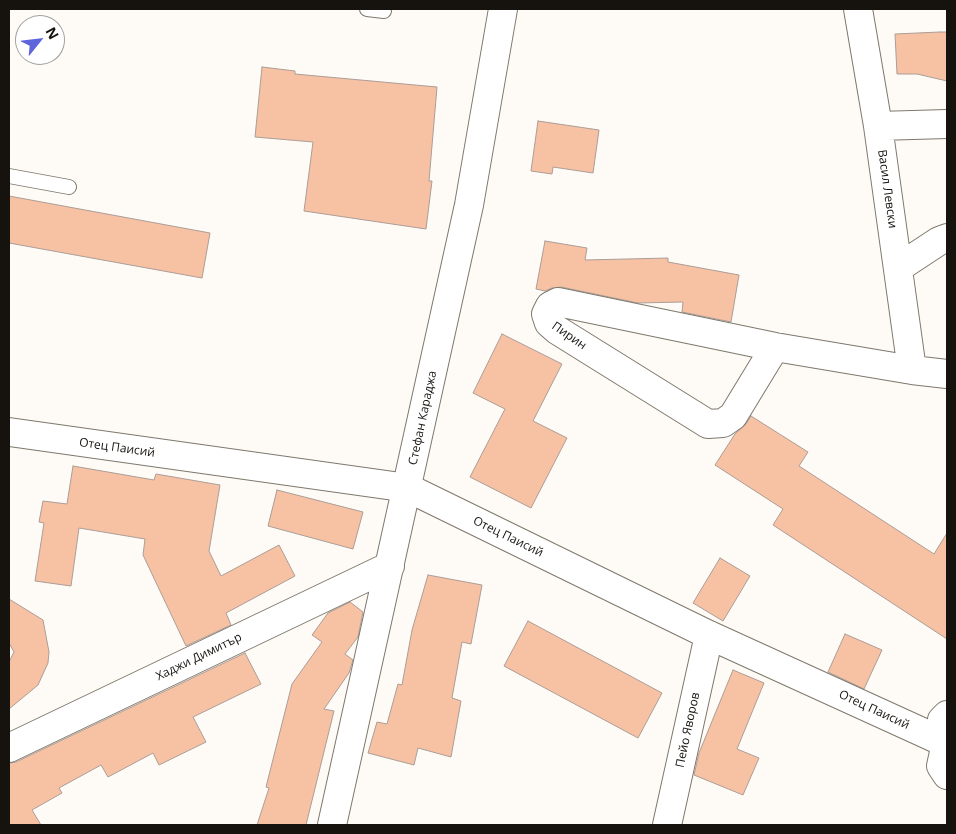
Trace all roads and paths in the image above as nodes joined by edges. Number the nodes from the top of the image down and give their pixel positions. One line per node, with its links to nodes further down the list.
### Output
1 (367, 9): 4 (lane)
2 (503, 9): 15 (street, Стефан Караджа)
3 (858, 9): 6 (street, Васил Левски)
4 (384, 10)
5 (947, 124): 6 (street)
6 (878, 126): 10 (street, Васил Левски)
7 (9, 176): 8 (lane)
8 (69, 187)
9 (947, 238): 10 (street)
10 (898, 268): 12 (street, Васил Левски)
11 (775, 347): 11 (street, Пирин); 12 (street, Пирин)
12 (912, 370): 13 (street, Пирин)
13 (947, 374)
14 (9, 432): 15 (street, Отец Паисий)
15 (408, 488): 16 (street, Стефан Караджа); 17 (street, Отец Паисий)
16 (390, 566): 20 (street, Хаджи Димитър); 22 (street, Стефан Караджа)
17 (709, 635): 19 (street, Отец Паисий); 23 (street, Пейо Яворов)
18 (947, 715): 19 (street)
19 (946, 743): 21 (street)
20 (9, 748)
21 (947, 775)
22 (332, 825)
23 (667, 825)

